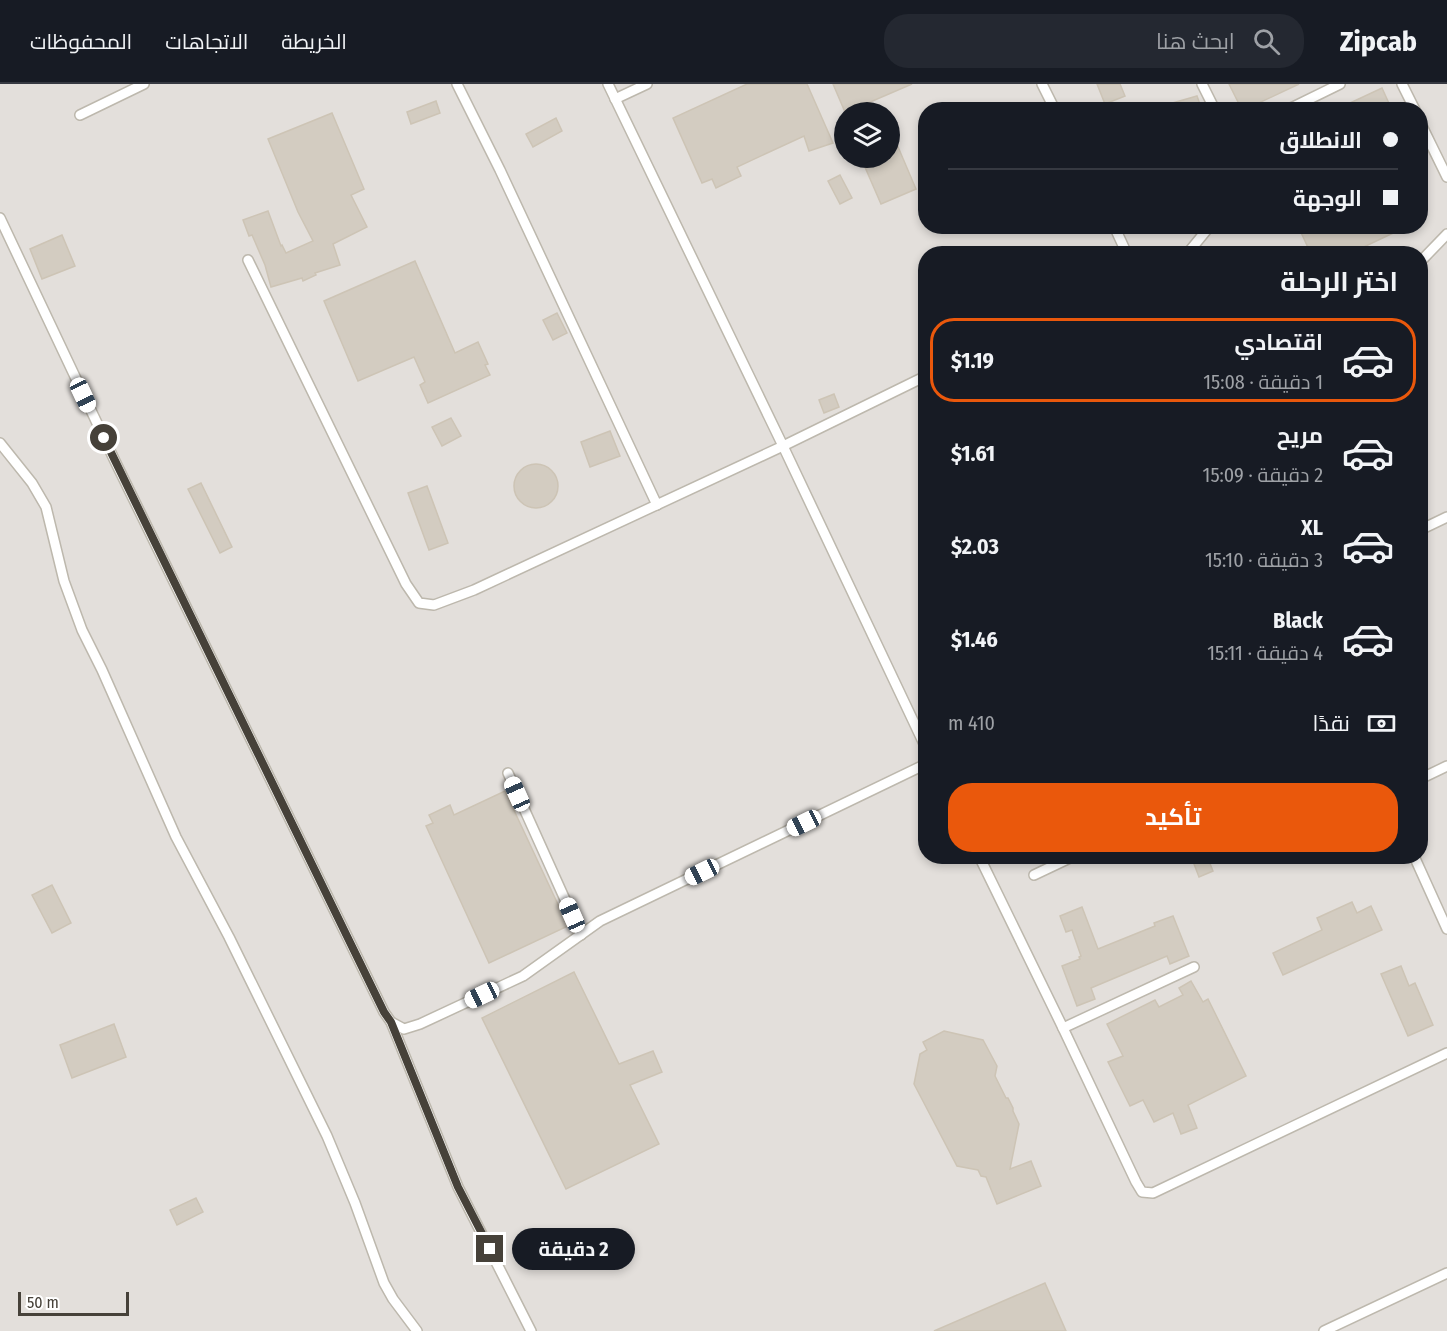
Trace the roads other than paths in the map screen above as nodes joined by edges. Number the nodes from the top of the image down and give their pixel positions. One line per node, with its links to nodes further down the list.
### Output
1 (144, 84): 14 (lane)
2 (457, 84): 26 (lane)
3 (608, 84): 9 (lane)
4 (647, 84): 9 (lane)
5 (1042, 84): 10 (lane)
6 (1202, 84): 11 (lane)
7 (1340, 84): 12 (lane)
8 (1402, 84): 13 (lane)
9 (615, 99): 25 (lane)
10 (1051, 102)
11 (1211, 102)
12 (1303, 102)
13 (1411, 102)
14 (80, 115)
15 (1428, 138): 16 (lane)
16 (1447, 177)
17 (0, 218): 41 (lane)
18 (1203, 234): 20 (lane)
19 (1447, 234): 21 (lane)
20 (1194, 246)
21 (1428, 254)
22 (248, 260): 26 (lane)
23 (918, 380): 25 (lane)
24 (0, 443): 45 (lane)
25 (783, 446): 26 (lane); 29 (lane)
26 (657, 505)
27 (1447, 517): 28 (lane)
28 (1428, 526)
29 (918, 731)
30 (1447, 766): 33 (lane)
31 (918, 768): 39 (lane)
32 (508, 773): 39 (lane)
33 (1428, 774)
34 (983, 864): 42 (lane)
35 (1057, 864): 37 (lane)
36 (1417, 864): 38 (lane)
37 (1034, 875)
38 (1447, 929)
39 (581, 935): 41 (lane)
40 (1194, 967): 42 (lane)
41 (391, 1022): 46 (lane)
42 (1063, 1028): 43 (lane)
43 (1447, 1053)
44 (1447, 1273): 47 (lane)
45 (417, 1331)
46 (531, 1331)
47 (1324, 1331)

